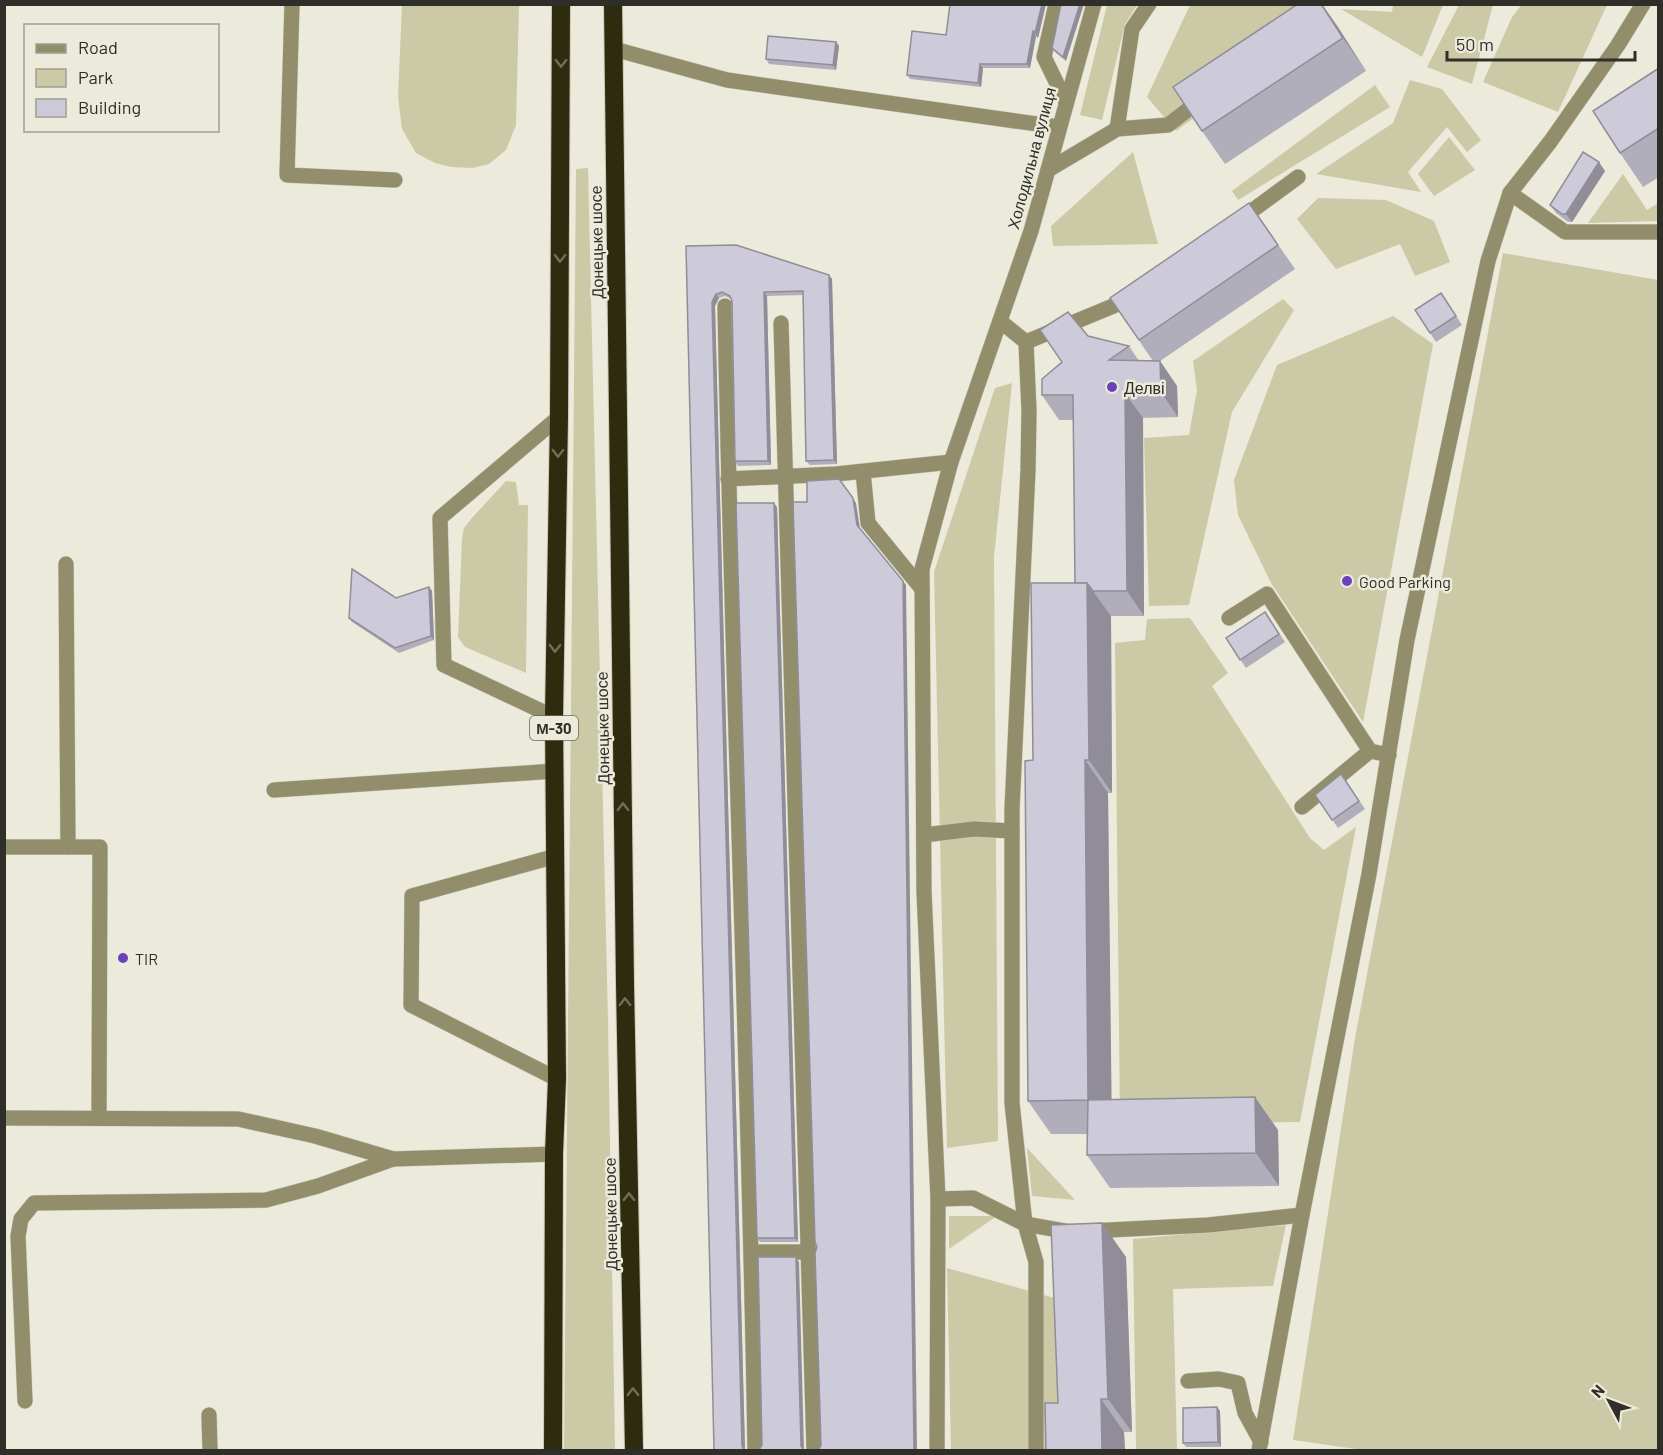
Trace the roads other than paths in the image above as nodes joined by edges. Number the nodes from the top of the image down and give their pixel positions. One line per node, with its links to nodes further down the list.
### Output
1 (292, 4): 15 (street)
2 (561, 4): 24 (highway, М-30, one-way to 24)
3 (613, 4): 8 (highway, Донецьке шосе)
4 (1056, 4): 10 (street)
5 (1094, 4): 10 (street, Холодильна вулиця)
6 (1149, 4): 12 (street)
7 (1643, 4): 16 (street)
8 (614, 49): 11 (street); 59 (highway, Донецьке шосе, one-way to 8)
9 (1215, 89): 12 (street)
10 (1066, 102): 11 (street, Холодильна вулиця)
11 (1058, 128): 13 (street, Холодильна вулиця)
12 (1116, 129): 13 (street)
13 (1048, 170): 21 (street, Холодильна вулиця)
14 (1298, 177): 17 (street)
15 (395, 180)
16 (1510, 193): 18 (street); 34 (street)
17 (1229, 228)
18 (1659, 232)
19 (1146, 290): 23 (street)
20 (725, 306): 28 (street)
21 (1000, 321): 23 (street); 25 (street, Холодильна вулиця)
22 (781, 323): 27 (street)
23 (1026, 342): 38 (street)
24 (559, 417): 32 (highway, М-30, one-way to 32); 32 (street)
25 (951, 462): 26 (street); 30 (street, Холодильна вулиця)
26 (863, 472): 27 (street); 30 (street)
27 (784, 476): 28 (street); 52 (street)
28 (728, 479): 51 (street)
29 (66, 564): 41 (street)
30 (922, 589): 39 (street, Холодильна вулиця)
31 (1229, 618): 33 (street)
32 (554, 717): 35 (highway, М-30)
33 (1370, 751): 34 (street); 37 (street)
34 (1389, 754): 49 (street)
35 (555, 771): 36 (street); 42 (highway, М-30)
36 (274, 790)
37 (1302, 807)
38 (1012, 831): 39 (street); 50 (street)
39 (924, 834): 48 (street, Холодильна вулиця)
40 (4, 847): 41 (street)
41 (68, 847): 45 (street)
42 (556, 856): 43 (highway, М-30); 43 (street)
43 (556, 1079): 46 (highway, М-30)
44 (4, 1118): 45 (street)
45 (99, 1118): 47 (street)
46 (554, 1154): 47 (street); 58 (highway, М-30)
47 (393, 1159): 54 (street)
48 (938, 1199): 50 (street); 62 (street, Холодильна вулиця)
49 (1302, 1215): 50 (street); 56 (street)
50 (1025, 1224): 63 (street)
51 (752, 1252): 52 (street); 60 (street)
52 (810, 1252): 61 (street)
53 (1188, 1381): 56 (street)
54 (25, 1401)
55 (209, 1415): 57 (street)
56 (1260, 1446)
57 (210, 1450)
58 (553, 1450)
59 (634, 1450)
60 (756, 1450)
61 (814, 1450)
62 (937, 1450)
63 (1036, 1450)

